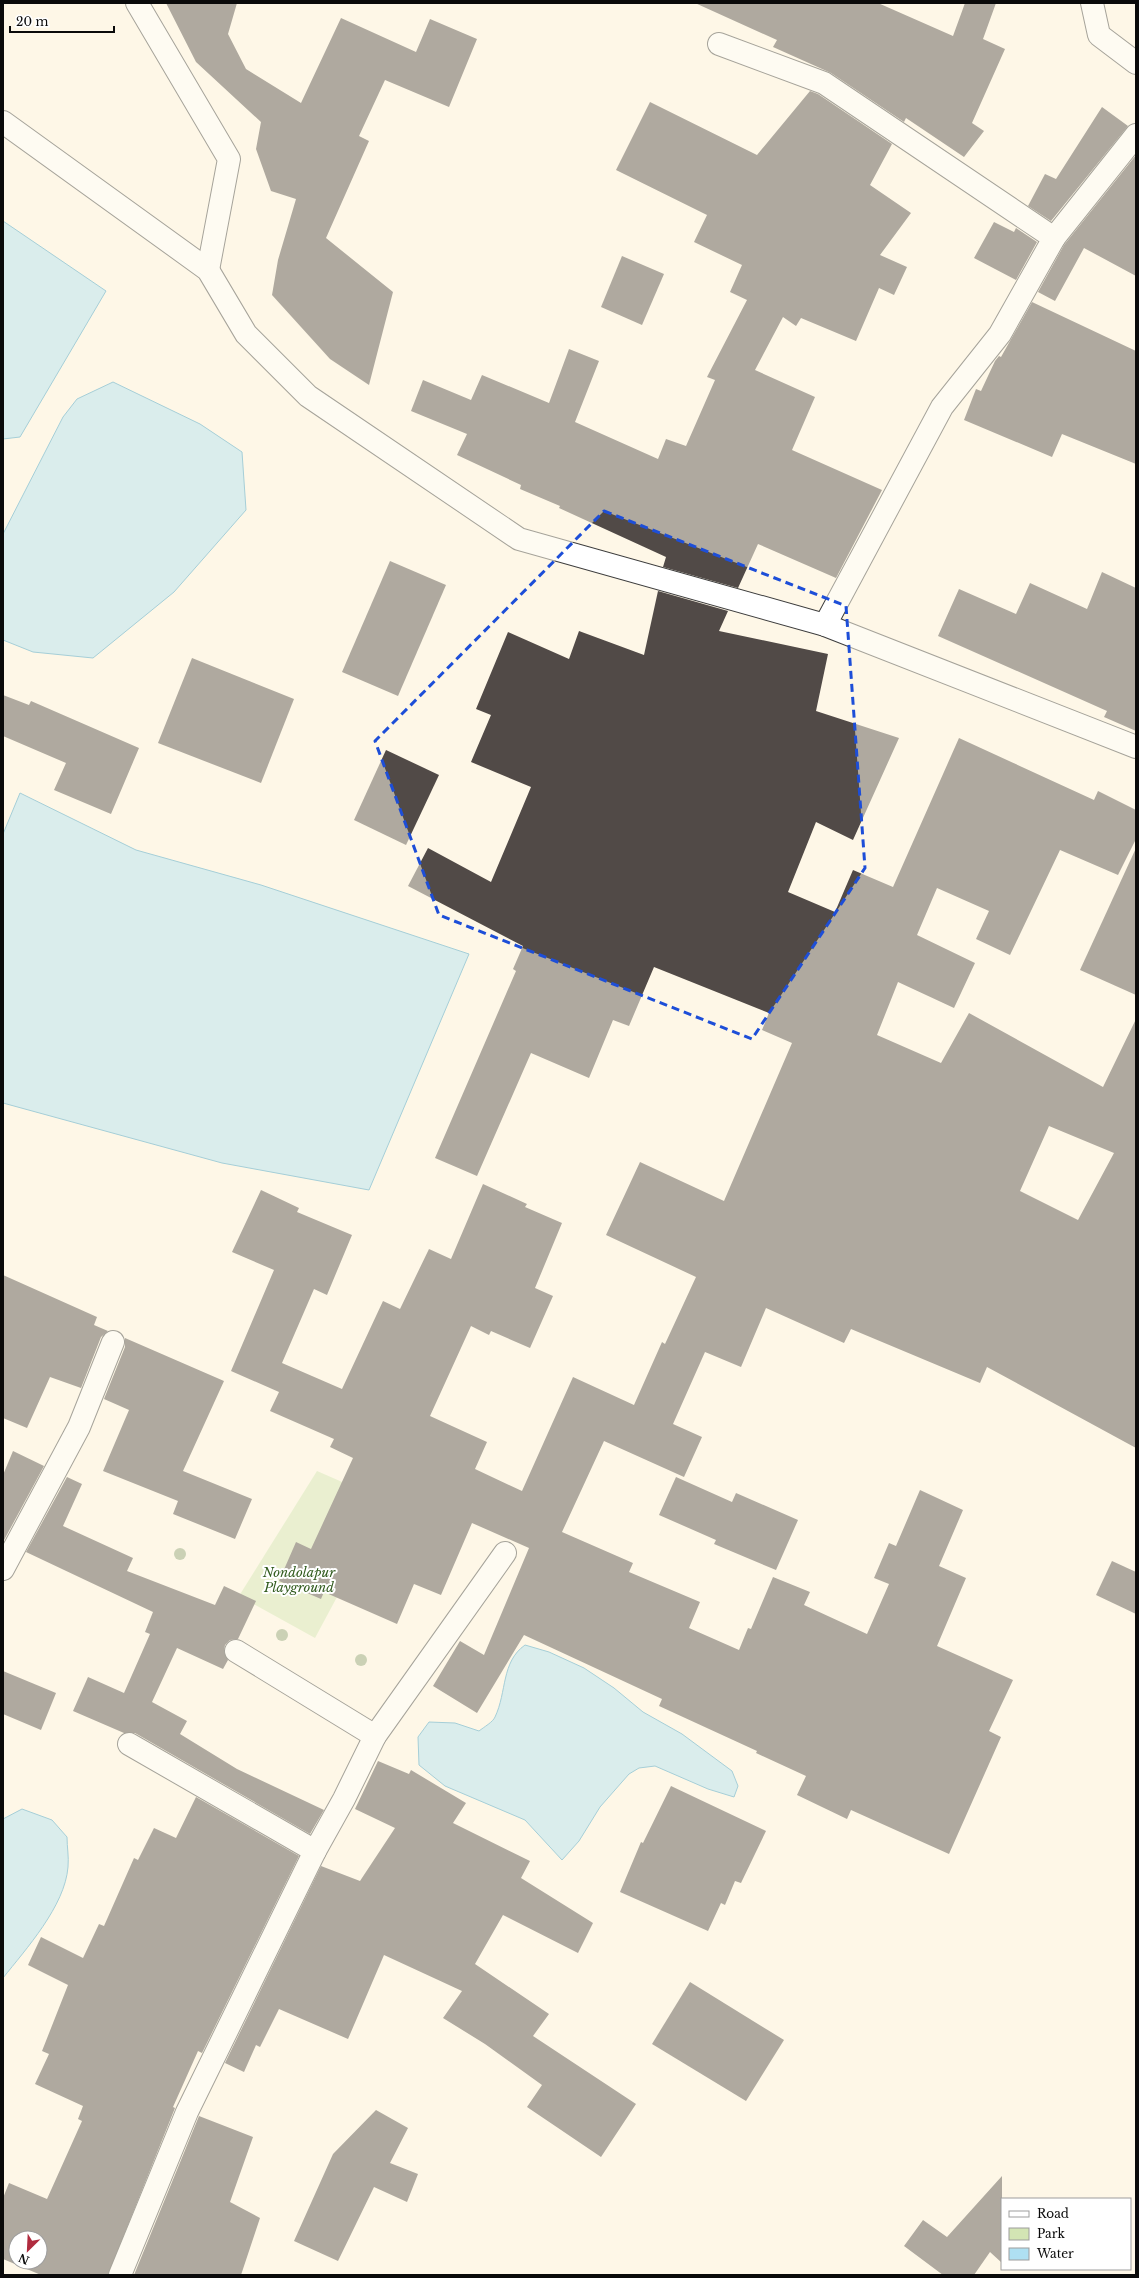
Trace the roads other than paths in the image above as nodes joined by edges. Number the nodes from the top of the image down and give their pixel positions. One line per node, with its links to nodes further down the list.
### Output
1 (137, 3): 8 (street)
2 (1092, 3): 4 (street)
3 (719, 44): 7 (street)
4 (1136, 63)
5 (3, 122): 8 (street)
6 (1136, 134): 7 (street)
7 (1054, 238): 9 (street)
8 (208, 270): 9 (street)
9 (825, 625): 10 (street)
10 (1136, 747)
11 (113, 1342): 13 (street)
12 (504, 1553): 15 (street)
13 (3, 1569)
14 (236, 1651): 15 (street)
15 (375, 1736): 17 (street)
16 (129, 1744): 17 (street)
17 (315, 1851): 18 (street)
18 (120, 2275)

